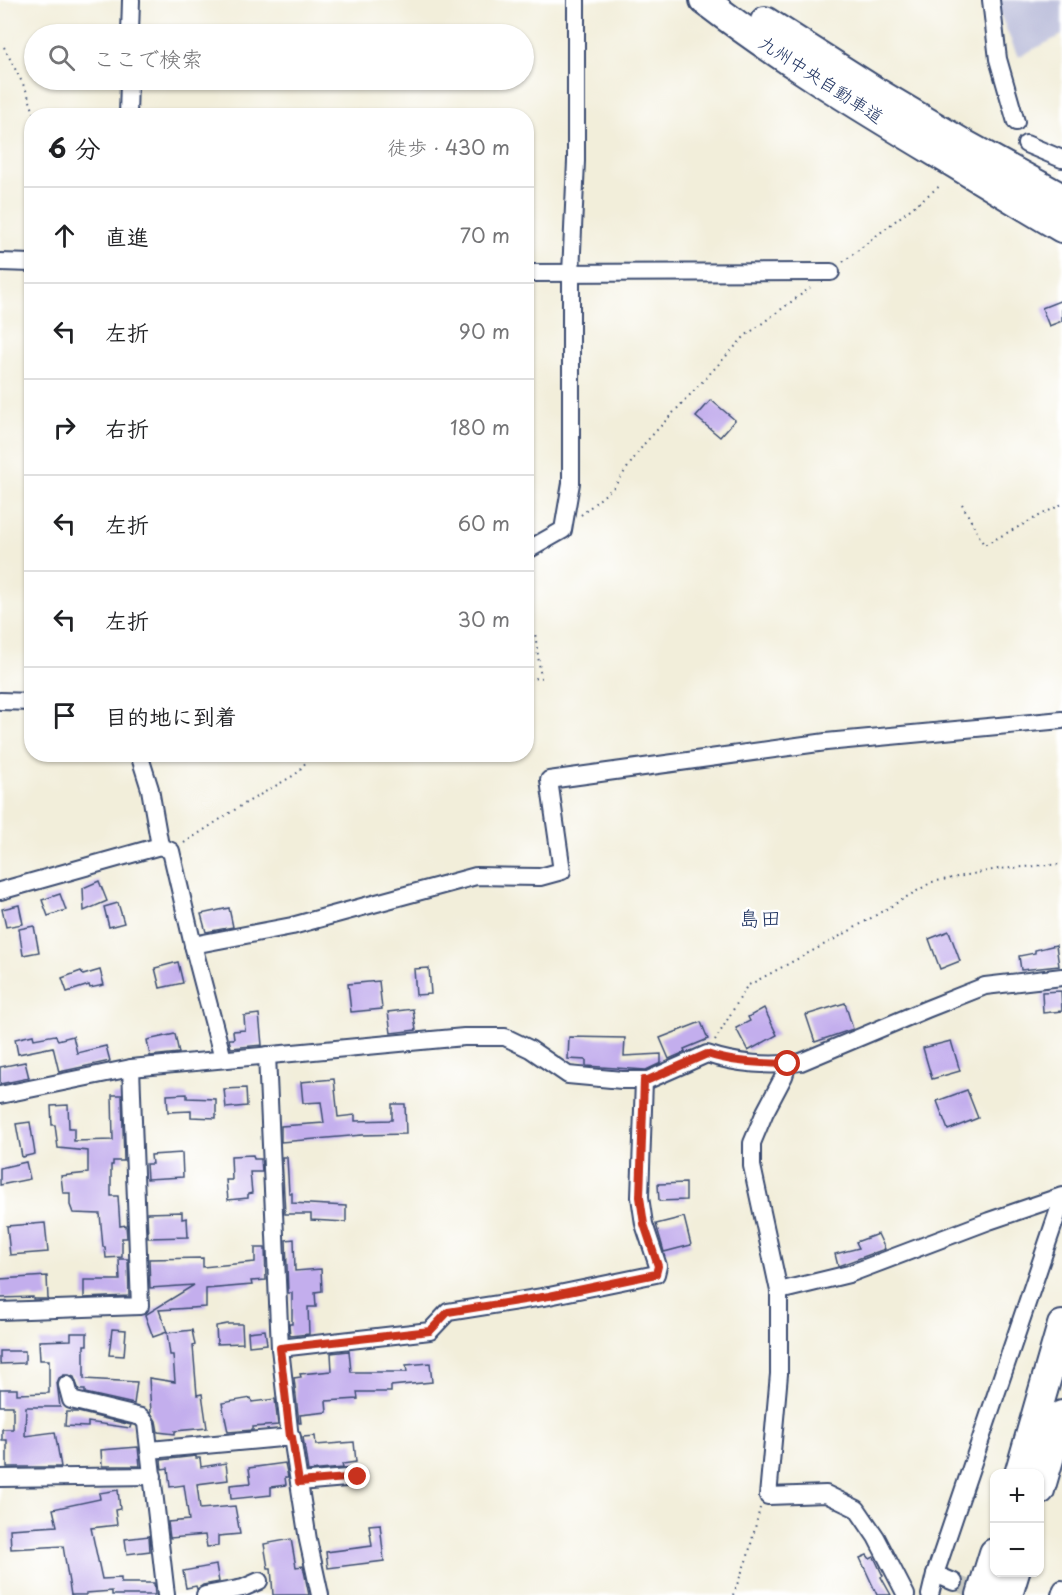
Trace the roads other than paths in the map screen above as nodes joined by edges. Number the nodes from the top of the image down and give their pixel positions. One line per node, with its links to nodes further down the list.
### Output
1 (131, 0): 6 (street)
2 (576, 0): 22 (street)
3 (704, 0): 12 (highway, 九州中央自動車道)
4 (734, 0): 8 (highway, 九州中央自動車道)
5 (991, 0): 10 (street)
6 (130, 24)
7 (129, 90): 9 (street)
8 (878, 93): 14 (highway); 15 (highway)
9 (128, 108)
10 (1016, 122)
11 (1026, 144): 13 (street)
12 (941, 155): 16 (highway); 17 (highway)
13 (1062, 159)
14 (1062, 180)
15 (1062, 198)
16 (1062, 218)
17 (1062, 228)
18 (0, 262): 19 (street)
19 (24, 263)
20 (831, 272): 22 (street)
21 (534, 273): 22 (street)
22 (571, 274): 23 (street)
23 (534, 546)
24 (0, 701): 25 (street)
25 (24, 702)
26 (1062, 720): 30 (street)
27 (142, 762): 28 (street)
28 (165, 849): 29 (street); 30 (street)
29 (0, 891)
30 (193, 945): 33 (street)
31 (1062, 976): 34 (street)
32 (267, 1055): 33 (street); 36 (street); 42 (street)
33 (223, 1059): 35 (street)
34 (788, 1064): 36 (street); 39 (street)
35 (131, 1068): 37 (street); 40 (street)
36 (644, 1080): 42 (street)
37 (0, 1095)
38 (1062, 1198): 39 (street); 54 (street)
39 (779, 1291): 62 (street)
40 (0, 1311)
41 (1062, 1325): 47 (highway)
42 (280, 1348): 45 (street)
43 (67, 1385): 46 (street)
44 (1062, 1415): 49 (highway)
45 (290, 1437): 46 (street); 52 (street)
46 (150, 1450): 48 (street)
47 (1020, 1469)
48 (153, 1476): 51 (street); 59 (street)
49 (1044, 1476)
50 (358, 1477): 52 (street)
51 (0, 1478)
52 (299, 1482): 61 (street)
53 (990, 1566): 64 (highway)
54 (935, 1574): 56 (street); 63 (street)
55 (1013, 1577): 65 (highway)
56 (954, 1582)
57 (251, 1588): 60 (street)
58 (1062, 1589): 66 (street)
59 (166, 1595)
60 (205, 1595)
61 (320, 1595)
62 (906, 1595)
63 (930, 1595)
64 (981, 1595)
65 (1008, 1595)
66 (1060, 1595)

